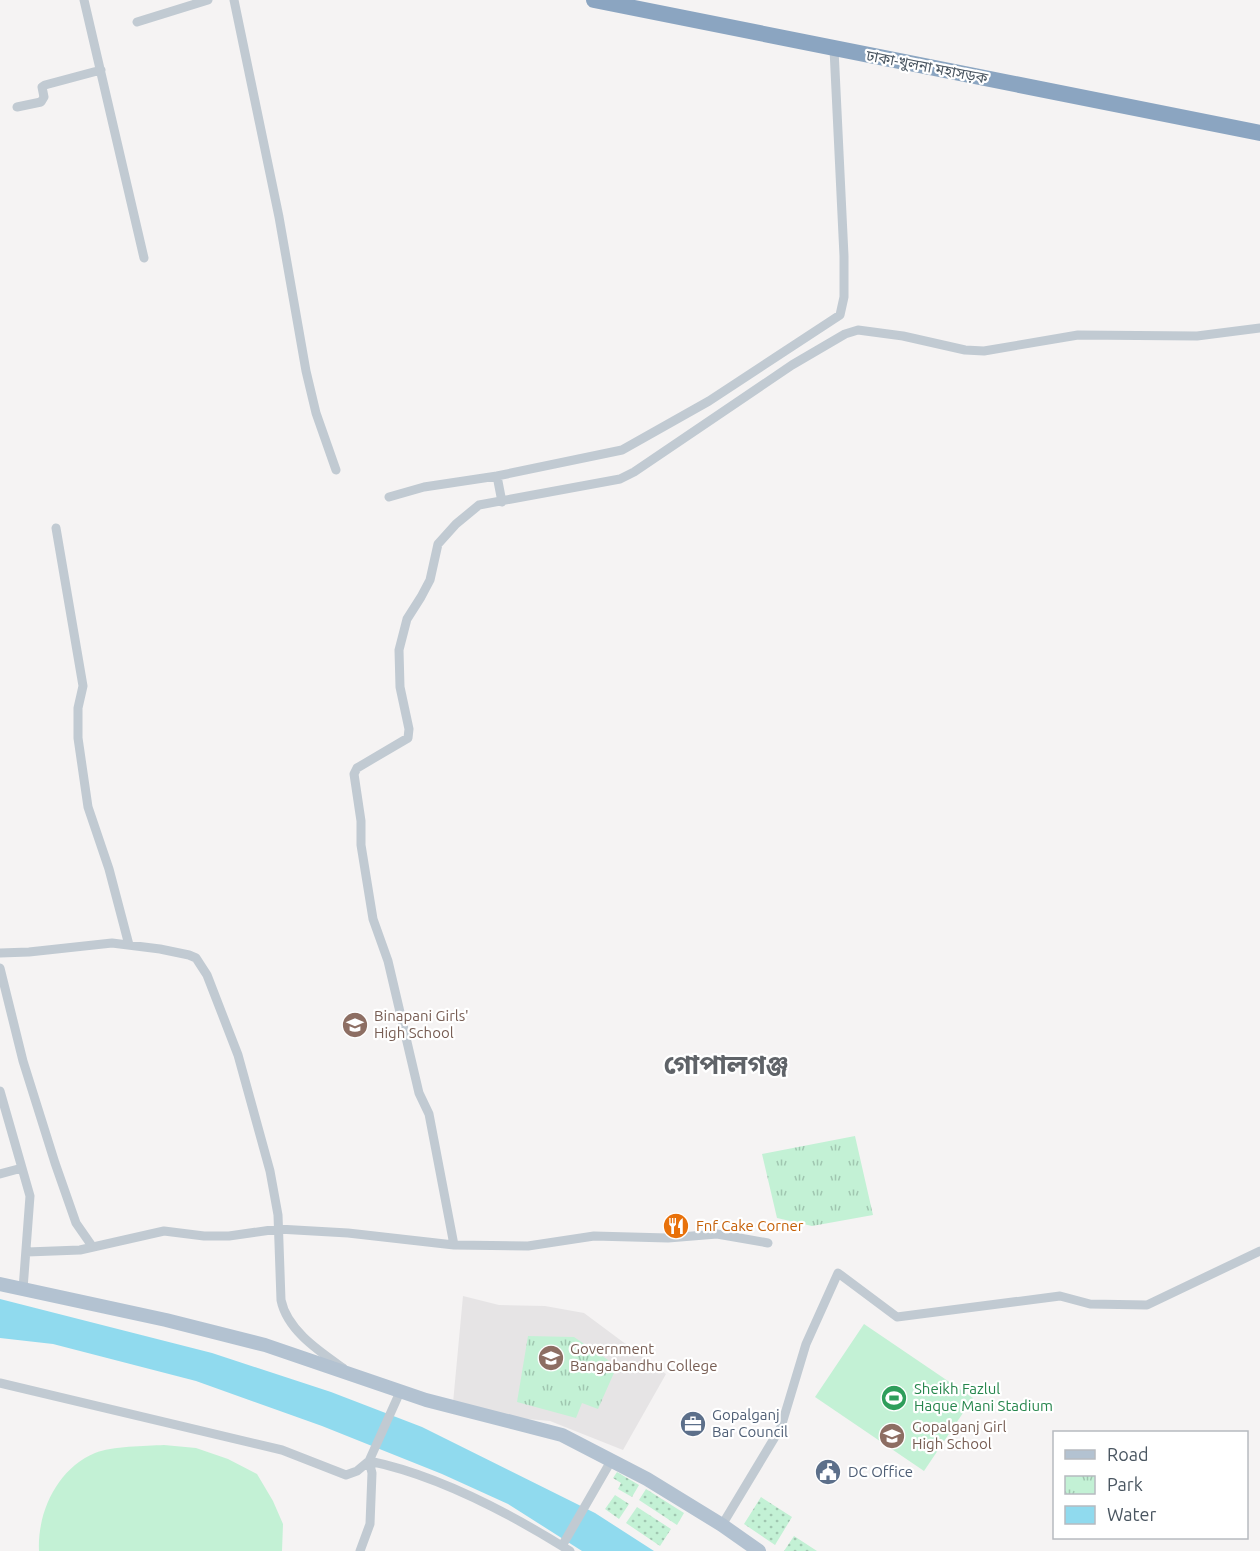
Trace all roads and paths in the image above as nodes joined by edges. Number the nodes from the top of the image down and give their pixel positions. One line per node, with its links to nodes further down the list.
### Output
1 (84, 0): 7 (street)
2 (208, 0): 5 (street)
3 (234, 0): 14 (street)
4 (594, 0): 6 (highway, ঢাকা-খুলনা মহাসড়ক)
5 (137, 22)
6 (834, 49): 9 (highway, ঢাকা-খুলনা মহাসড়ক); 11 (street)
7 (100, 70): 8 (street); 10 (street)
8 (17, 107)
9 (1260, 133)
10 (144, 258)
11 (841, 317): 13 (street); 15 (street)
12 (1260, 328): 13 (street)
13 (845, 332): 17 (street)
14 (336, 470)
15 (497, 478): 16 (street); 17 (street)
16 (390, 497)
17 (502, 499): 27 (street)
18 (56, 528): 19 (street)
19 (129, 945): 20 (street); 25 (street)
20 (0, 953)
21 (0, 968): 28 (street)
22 (0, 1091): 23 (street)
23 (22, 1168): 24 (street); 30 (street)
24 (0, 1174)
25 (278, 1229): 27 (street); 28 (street); 33 (street)
26 (768, 1243): 27 (street)
27 (454, 1245)
28 (92, 1246): 30 (street)
29 (1260, 1251): 38 (street)
30 (27, 1252): 32 (street)
31 (0, 1284): 32 (main road)
32 (23, 1289): 33 (main road)
33 (349, 1373): 35 (main road)
34 (0, 1383): 36 (street)
35 (398, 1398): 36 (street); 37 (main road)
36 (371, 1458): 39 (street); 40 (street)
37 (611, 1461): 38 (main road); 39 (street)
38 (722, 1525): 41 (main road)
39 (566, 1549)
40 (360, 1551)
41 (759, 1551)

